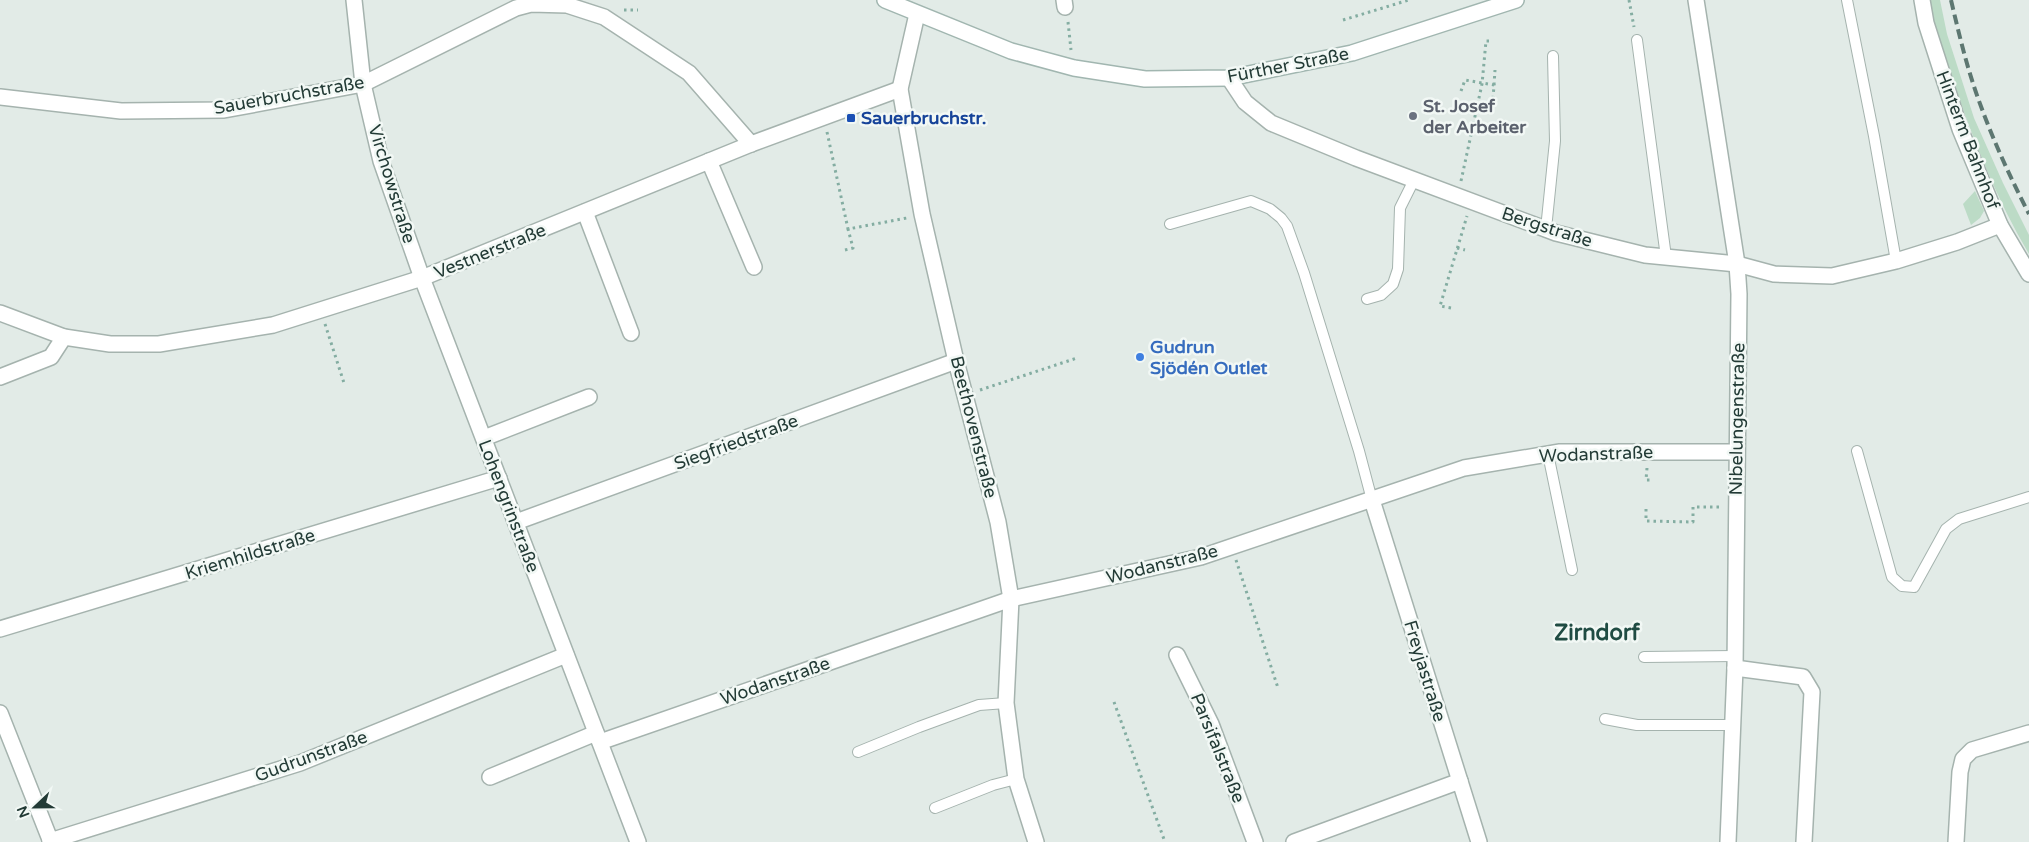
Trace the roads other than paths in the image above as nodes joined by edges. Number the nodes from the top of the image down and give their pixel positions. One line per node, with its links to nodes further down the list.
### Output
1 (354, 0): 11 (street, Virchowstraße)
2 (885, 0): 7 (street, Fürther Straße)
3 (1516, 0): 10 (street, Fürther Straße)
4 (1696, 0): 23 (street, Nibelungenstraße)
5 (1847, 0): 22 (lane)
6 (1922, 0): 19 (street, Hinterm Bahnhof)
7 (917, 14): 10 (street, Fürther Straße); 12 (street, Beethovenstraße)
8 (1637, 40): 21 (lane)
9 (1553, 56): 20 (lane)
10 (1229, 78): 16 (street, Bergstraße)
11 (363, 84): 13 (street, Sauerbruchstraße); 14 (street, Sauerbruchstraße); 26 (street, Virchowstraße)
12 (900, 89): 14 (street, Vestnerstraße); 31 (street, Beethovenstraße)
13 (0, 97)
14 (751, 144): 15 (street, Vestnerstraße)
15 (709, 161): 17 (street, Vestnerstraße); 24 (street)
16 (1414, 180): 20 (street, Bergstraße); 27 (lane)
17 (585, 212): 26 (street, Vestnerstraße); 29 (street)
18 (1170, 224): 40 (lane)
19 (2000, 225): 22 (street, Bergstraße); 25 (street, Hinterm Bahnhof)
20 (1546, 229): 21 (street, Bergstraße)
21 (1666, 257): 23 (street, Bergstraße)
22 (1896, 261): 23 (street, Bergstraße)
23 (1737, 264): 36 (street, Nibelungenstraße)
24 (754, 267)
25 (2029, 274)
26 (422, 278): 30 (street, Vestnerstraße); 34 (street, Lohengrinstraße)
27 (1367, 299)
28 (0, 313): 30 (street, Vestnerstraße)
29 (631, 332)
30 (64, 337): 32 (street)
31 (956, 361): 41 (street, Siegfriedstraße); 43 (street, Beethovenstraße)
32 (0, 377)
33 (589, 397): 34 (street)
34 (484, 438): 38 (street, Lohengrinstraße)
35 (1857, 451): 39 (lane)
36 (1736, 452): 37 (street, Wodanstraße); 48 (street, Nibelungenstraße)
37 (1548, 454): 40 (street, Wodanstraße); 42 (lane)
38 (499, 478): 41 (street, Lohengrinstraße); 44 (street, Kriemhildstraße)
39 (2029, 497)
40 (1372, 500): 43 (street, Wodanstraße); 58 (street, Freyjastraße)
41 (516, 522): 45 (street, Lohengrinstraße)
42 (1572, 570)
43 (1011, 599): 49 (street, Beethovenstraße); 54 (street, Wodanstraße)
44 (0, 629)
45 (566, 655): 54 (street, Lohengrinstraße); 60 (street, Gudrunstraße)
46 (1177, 655): 63 (street, Parsifalstraße)
47 (1644, 657): 48 (lane)
48 (1735, 662): 52 (street, Nibelungenstraße); 67 (street)
49 (1006, 703): 55 (lane); 57 (street, Beethovenstraße)
50 (0, 713): 60 (street)
51 (1606, 719): 52 (lane)
52 (1732, 725): 66 (street, Nibelungenstraße)
53 (2029, 733): 68 (street)
54 (598, 737): 56 (street); 61 (street, Lohengrinstraße)
55 (858, 752)
56 (490, 777)
57 (1016, 779): 59 (lane); 62 (street, Beethovenstraße)
58 (1460, 781): 64 (street); 65 (street, Freyjastraße)
59 (935, 808)
60 (50, 841)
61 (638, 842)
62 (1036, 842)
63 (1255, 842)
64 (1294, 842)
65 (1479, 842)
66 (1728, 842)
67 (1804, 842)
68 (1956, 842)

